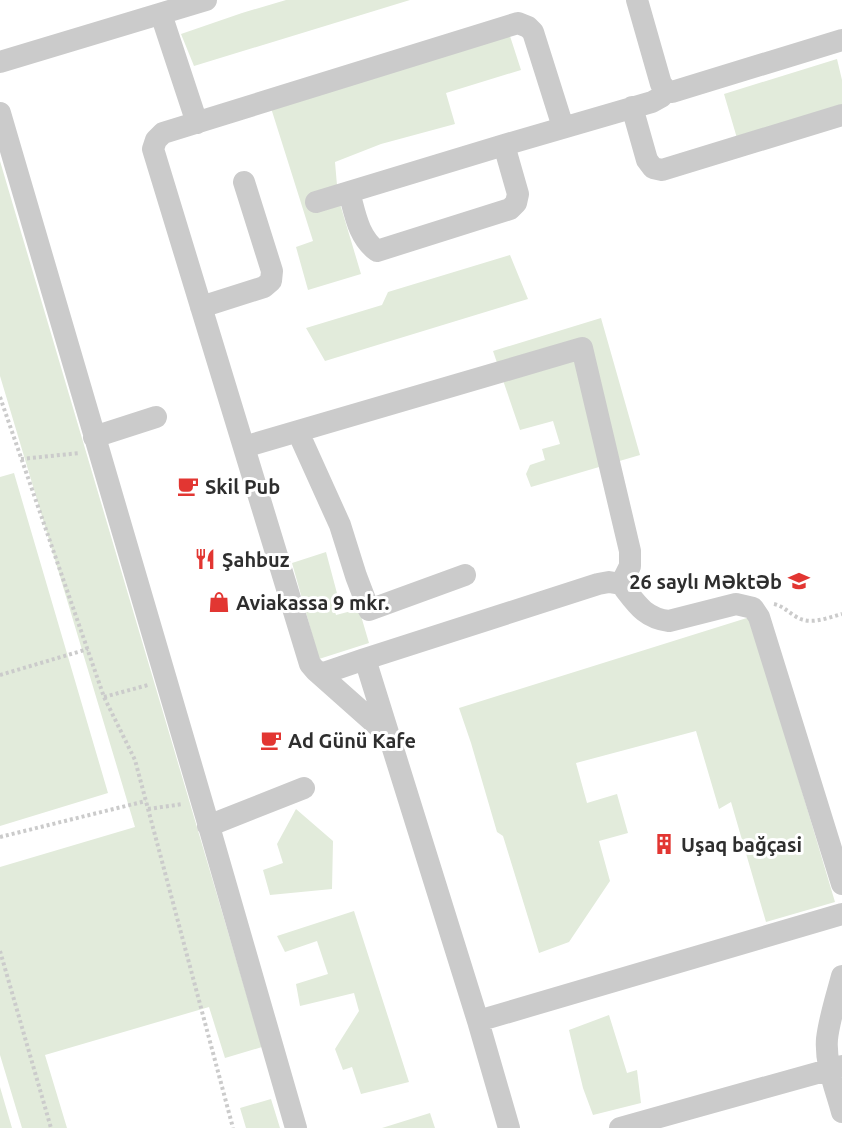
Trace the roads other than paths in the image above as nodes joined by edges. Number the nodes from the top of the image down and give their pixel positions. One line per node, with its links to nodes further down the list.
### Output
1 (206, 0): 3 (street)
2 (637, 0): 6 (street)
3 (161, 14): 5 (street); 10 (street)
4 (842, 40): 6 (street)
5 (0, 62)
6 (667, 91): 7 (street)
7 (632, 107): 8 (street); 11 (street)
8 (842, 115)
9 (1, 119): 19 (street)
10 (197, 123): 11 (street); 16 (street)
11 (563, 127): 12 (street)
12 (504, 145): 14 (street); 14 (street)
13 (244, 182): 16 (street)
14 (349, 192): 15 (street)
15 (316, 202)
16 (201, 307): 20 (street)
17 (156, 417): 19 (street)
18 (298, 432): 20 (street); 21 (street); 22 (street)
19 (96, 444): 27 (street)
20 (244, 447): 24 (street)
21 (465, 575)
22 (621, 584): 23 (street); 28 (street)
23 (366, 659): 24 (street); 25 (street)
24 (316, 671): 25 (street)
25 (389, 736): 31 (street)
26 (304, 788): 27 (street)
27 (208, 826): 34 (street)
28 (842, 884)
29 (842, 914): 31 (street)
30 (842, 976): 32 (street)
31 (478, 1021): 35 (street)
32 (836, 1067): 33 (street); 36 (street)
33 (842, 1112)
34 (296, 1128)
35 (509, 1128)
36 (620, 1128)

